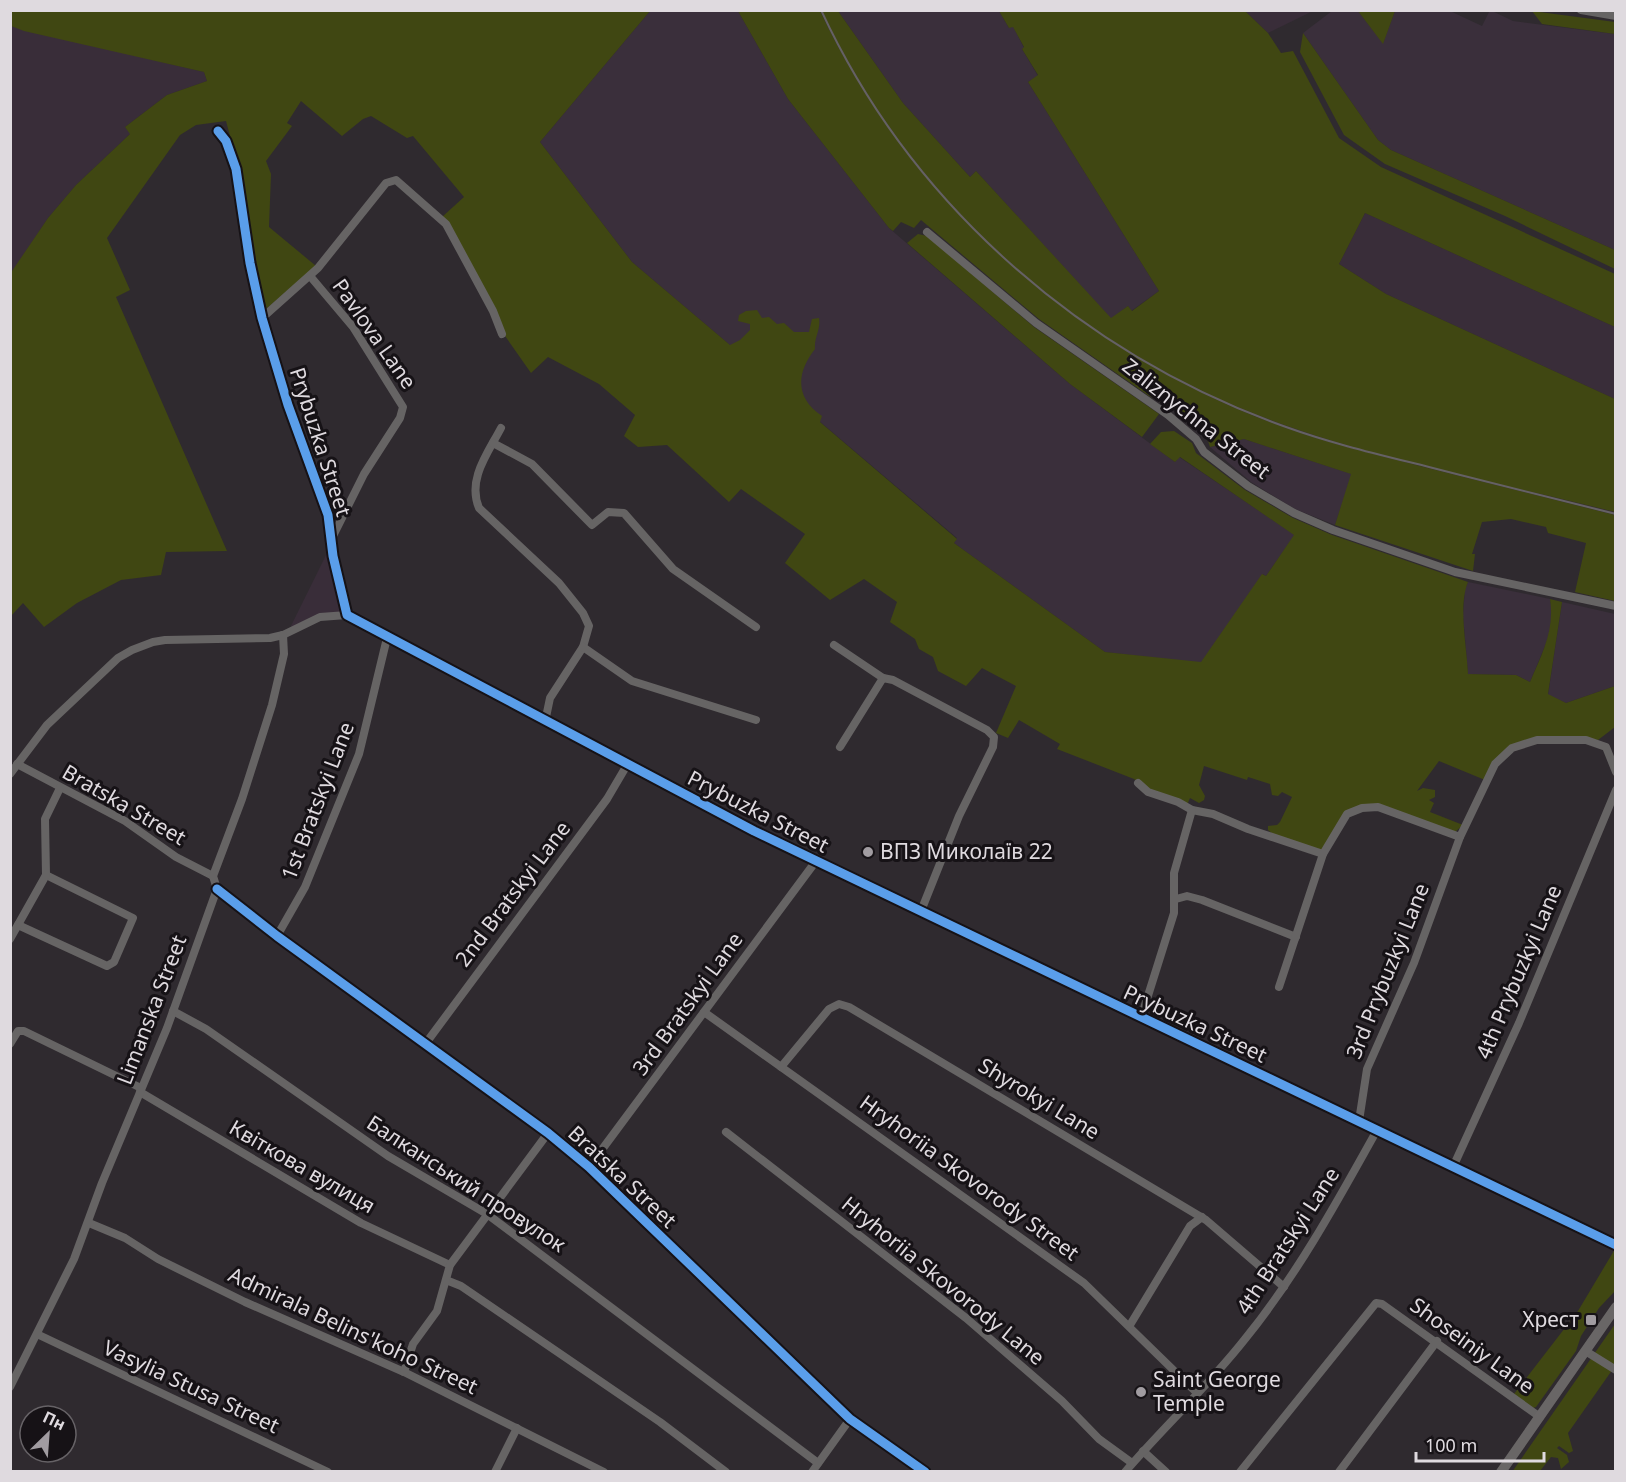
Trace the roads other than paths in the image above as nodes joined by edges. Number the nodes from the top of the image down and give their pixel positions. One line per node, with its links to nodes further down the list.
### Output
1 (1581, 10): 2 (street)
2 (1616, 16)
3 (218, 131): 6 (street, Prybuzka Street)
4 (927, 232): 11 (street, Zaliznychna Street)
5 (310, 276): 6 (street); 7 (street); 10 (street, Pavlova Lane)
6 (262, 318): 10 (street, Prybuzka Street)
7 (502, 334)
8 (501, 428): 9 (street)
9 (493, 443): 13 (street); 17 (street)
10 (332, 539): 12 (street, Prybuzka Street)
11 (1616, 606)
12 (347, 615): 14 (street); 15 (street, Prybuzka Street)
13 (756, 627)
14 (283, 635): 22 (street); 34 (street)
15 (387, 639): 20 (street, Prybuzka Street); 39 (street, 1st Bratskyi Lane)
16 (834, 645): 18 (street)
17 (583, 647): 19 (street); 20 (street)
18 (883, 678): 21 (street); 37 (street)
19 (756, 720)
20 (545, 722): 23 (street, Prybuzka Street)
21 (840, 747)
22 (17, 764): 25 (street); 27 (street, Bratska Street)
23 (627, 765): 32 (street, Prybuzka Street); 46 (street, 2nd Bratskyi Lane)
24 (1616, 772): 30 (street, 3rd Prybuzkyi Lane)
25 (10, 774)
26 (1138, 783): 29 (street)
27 (60, 788): 33 (street); 34 (street, Bratska Street)
28 (1615, 789): 55 (street, 4th Prybuzkyi Lane)
29 (1192, 810): 31 (street); 36 (street)
30 (1460, 837): 31 (street); 50 (street, 3rd Prybuzkyi Lane)
31 (1323, 854): 40 (street)
32 (816, 861): 37 (street, Prybuzka Street); 44 (street, 3rd Bratskyi Lane)
33 (46, 875): 38 (street); 38 (street)
34 (213, 876): 35 (street)
35 (217, 889): 39 (street, Bratska Street); 43 (street, Limanska Street)
36 (1176, 899): 40 (street); 45 (street)
37 (921, 911): 45 (street, Prybuzka Street)
38 (18, 925): 41 (street)
39 (277, 936): 46 (street, Bratska Street)
40 (1296, 937): 42 (street)
41 (10, 939)
42 (1279, 987)
43 (173, 1011): 49 (street, Limanska Street); 56 (street, Балканський провулок)
44 (704, 1012): 48 (street, Hryhoriia Skovorody Street); 54 (street, 3rd Bratskyi Lane)
45 (1141, 1018): 50 (street, Prybuzka Street)
46 (426, 1042): 53 (street, Bratska Street)
47 (10, 1044): 49 (street, Квіткова вулиця)
48 (781, 1067): 57 (street, Shyrokyi Lane); 64 (street, Hryhoriia Skovorody Street)
49 (141, 1090): 58 (street, Limanska Street); 60 (street, Квіткова вулиця)
50 (1359, 1121): 51 (street, Prybuzka Street)
51 (1377, 1130): 55 (street, Prybuzka Street); 62 (street, 4th Bratskyi Lane)
52 (726, 1132): 77 (street, Hryhoriia Skovorody Lane)
53 (548, 1133): 54 (street, Bratska Street); 56 (street)
54 (589, 1167): 73 (street, Bratska Street)
55 (1453, 1167): 59 (street, Prybuzka Street)
56 (487, 1214): 60 (street); 76 (street, Балканський провулок)
57 (1202, 1217): 62 (street, Shyrokyi Lane); 64 (street)
58 (89, 1222): 65 (street, Limanska Street); 69 (street, Admirala Belins'koho Street)
59 (1616, 1245)
60 (450, 1265): 61 (street)
61 (446, 1280): 69 (street); 81 (street)
62 (1284, 1287): 71 (street, 4th Bratskyi Lane)
63 (1616, 1307): 67 (street)
64 (1130, 1325): 71 (street, Hryhoriia Skovorody Street)
65 (39, 1335): 70 (street, Limanska Street); 78 (street, Vasylia Stusa Street)
66 (1437, 1341): 72 (street, Shoseiniy Lane); 86 (street, Shoseiniy Lane); 87 (street)
67 (1587, 1352): 68 (street); 72 (street)
68 (1616, 1370)
69 (404, 1372): 74 (street, Admirala Belins'koho Street)
70 (10, 1387)
71 (1197, 1393): 75 (street, 4th Bratskyi Lane)
72 (1540, 1417): 88 (street)
73 (850, 1419): 76 (street); 83 (street, Bratska Street)
74 (517, 1428): 79 (street); 80 (street, Admirala Belins'koho Street)
75 (1143, 1452): 77 (street, 4th Bratskyi Lane); 85 (street)
76 (818, 1463): 82 (street)
77 (1132, 1463): 84 (street, 4th Bratskyi Lane)
78 (328, 1472)
79 (495, 1472)
80 (604, 1472)
81 (726, 1472)
82 (812, 1472)
83 (925, 1472)
84 (1125, 1472)
85 (1166, 1472)
86 (1240, 1472)
87 (1340, 1472)
88 (1502, 1472)

